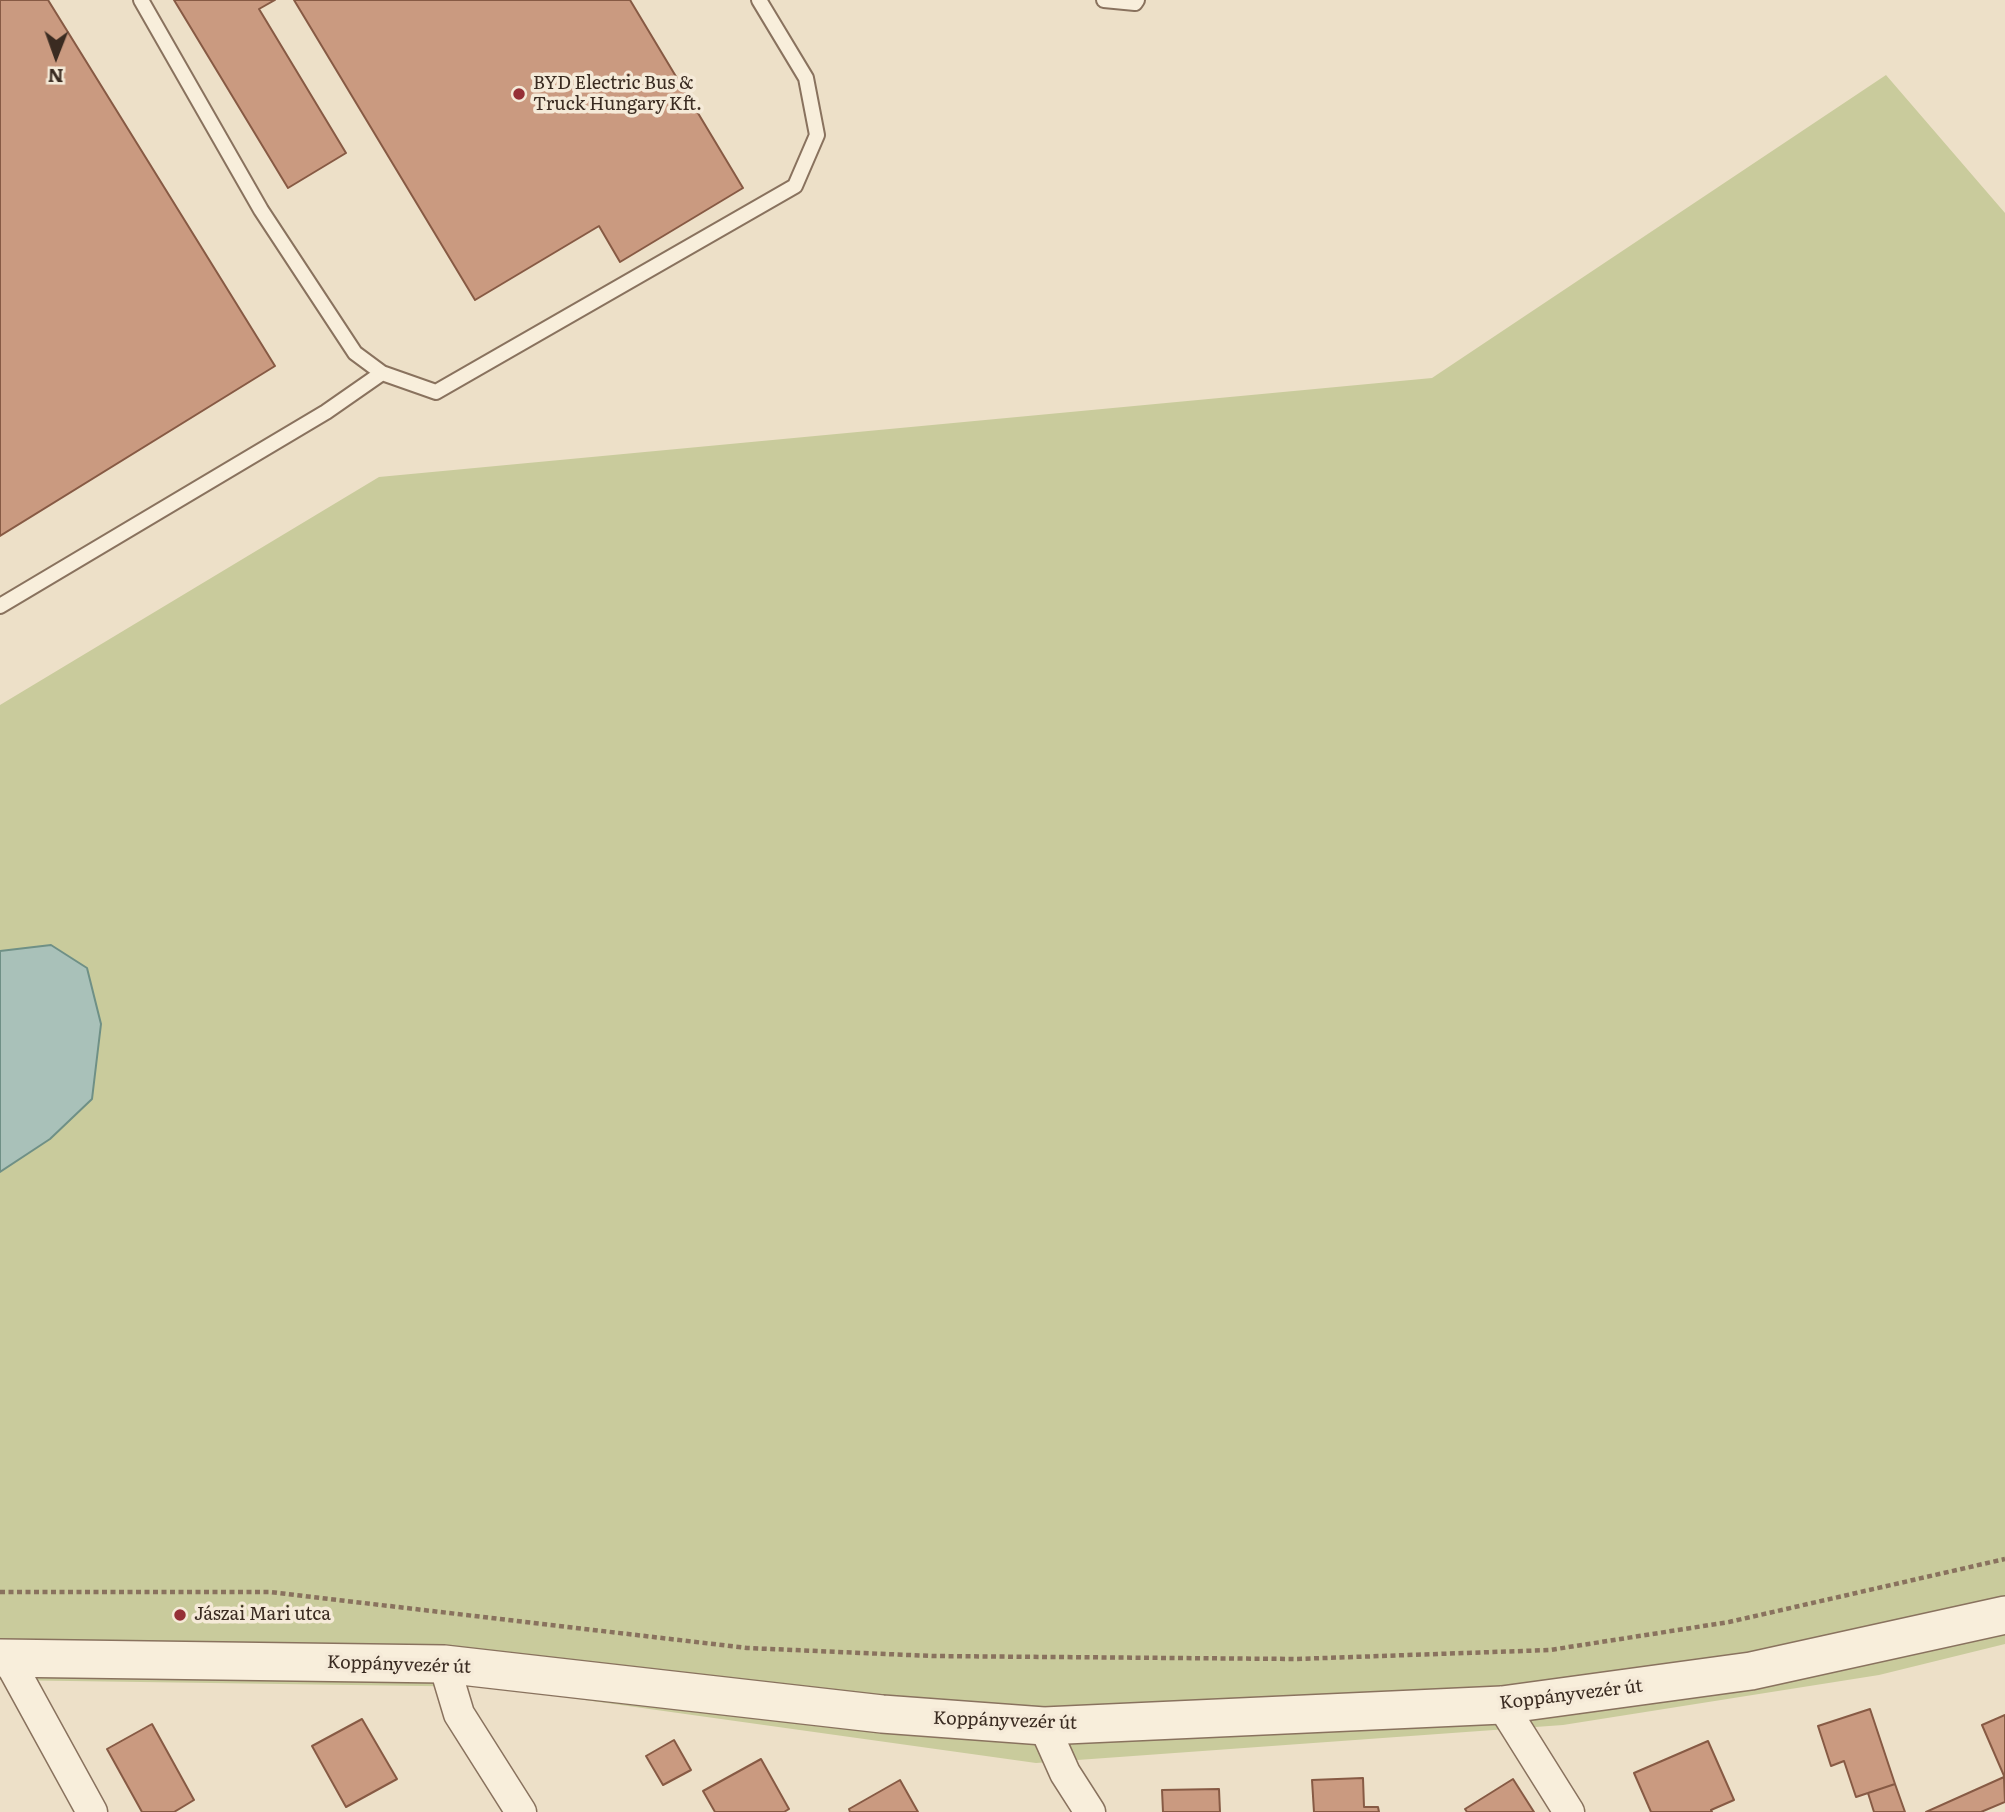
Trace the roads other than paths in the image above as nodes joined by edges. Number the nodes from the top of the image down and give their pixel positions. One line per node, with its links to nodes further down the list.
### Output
1 (141, 0): 5 (lane)
2 (759, 0): 5 (lane)
3 (1104, 0): 4 (lane)
4 (1137, 0)
5 (382, 373): 6 (lane)
6 (0, 606)
7 (2005, 1615): 10 (street, Koppányvezér út)
8 (4, 1659): 9 (street, Koppányvezér út); 12 (street)
9 (444, 1664): 11 (street, Koppányvezér út); 13 (street)
10 (1502, 1705): 11 (street, Koppányvezér út); 15 (street)
11 (1044, 1726): 14 (street)
12 (92, 1812)
13 (521, 1812)
14 (1090, 1812)
15 (1569, 1812)

